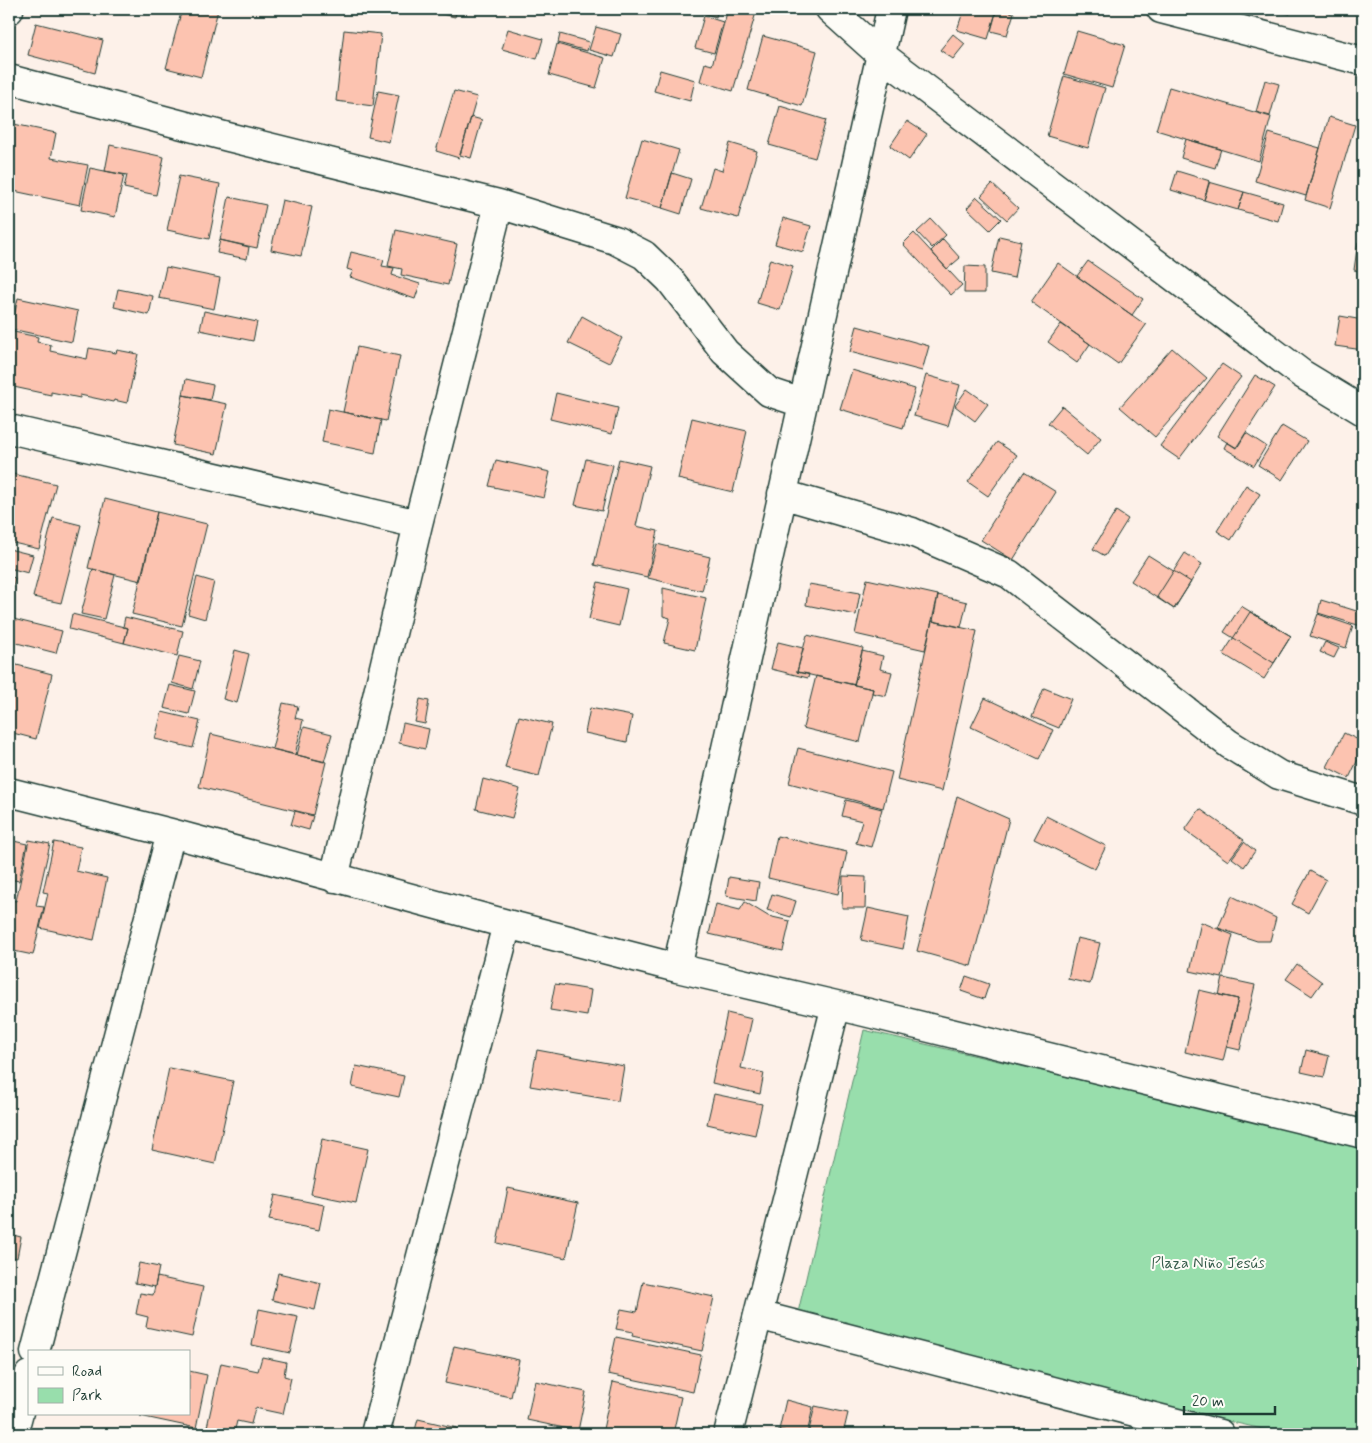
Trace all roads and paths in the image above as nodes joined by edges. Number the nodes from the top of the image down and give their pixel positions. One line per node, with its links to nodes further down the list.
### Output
1 (830, 9): 4 (street)
2 (891, 9): 4 (street)
3 (1161, 9): 5 (street)
4 (880, 54): 8 (street); 9 (street)
5 (1363, 61)
6 (9, 79): 7 (street)
7 (499, 204): 8 (street); 12 (street)
8 (802, 403): 11 (street)
9 (1363, 412)
10 (9, 429): 12 (street)
11 (782, 494): 14 (street); 18 (street)
12 (418, 524): 16 (street)
13 (9, 792): 15 (street)
14 (1363, 801)
15 (171, 833): 16 (street); 22 (street)
16 (334, 878): 17 (street)
17 (507, 924): 18 (street); 25 (street)
18 (677, 968): 19 (street)
19 (836, 1005): 20 (street); 21 (street)
20 (1363, 1134)
21 (758, 1315): 26 (street); 27 (street)
22 (36, 1350)
23 (28, 1379): 24 (street)
24 (13, 1434)
25 (375, 1434)
26 (728, 1434)
27 (1220, 1434)

